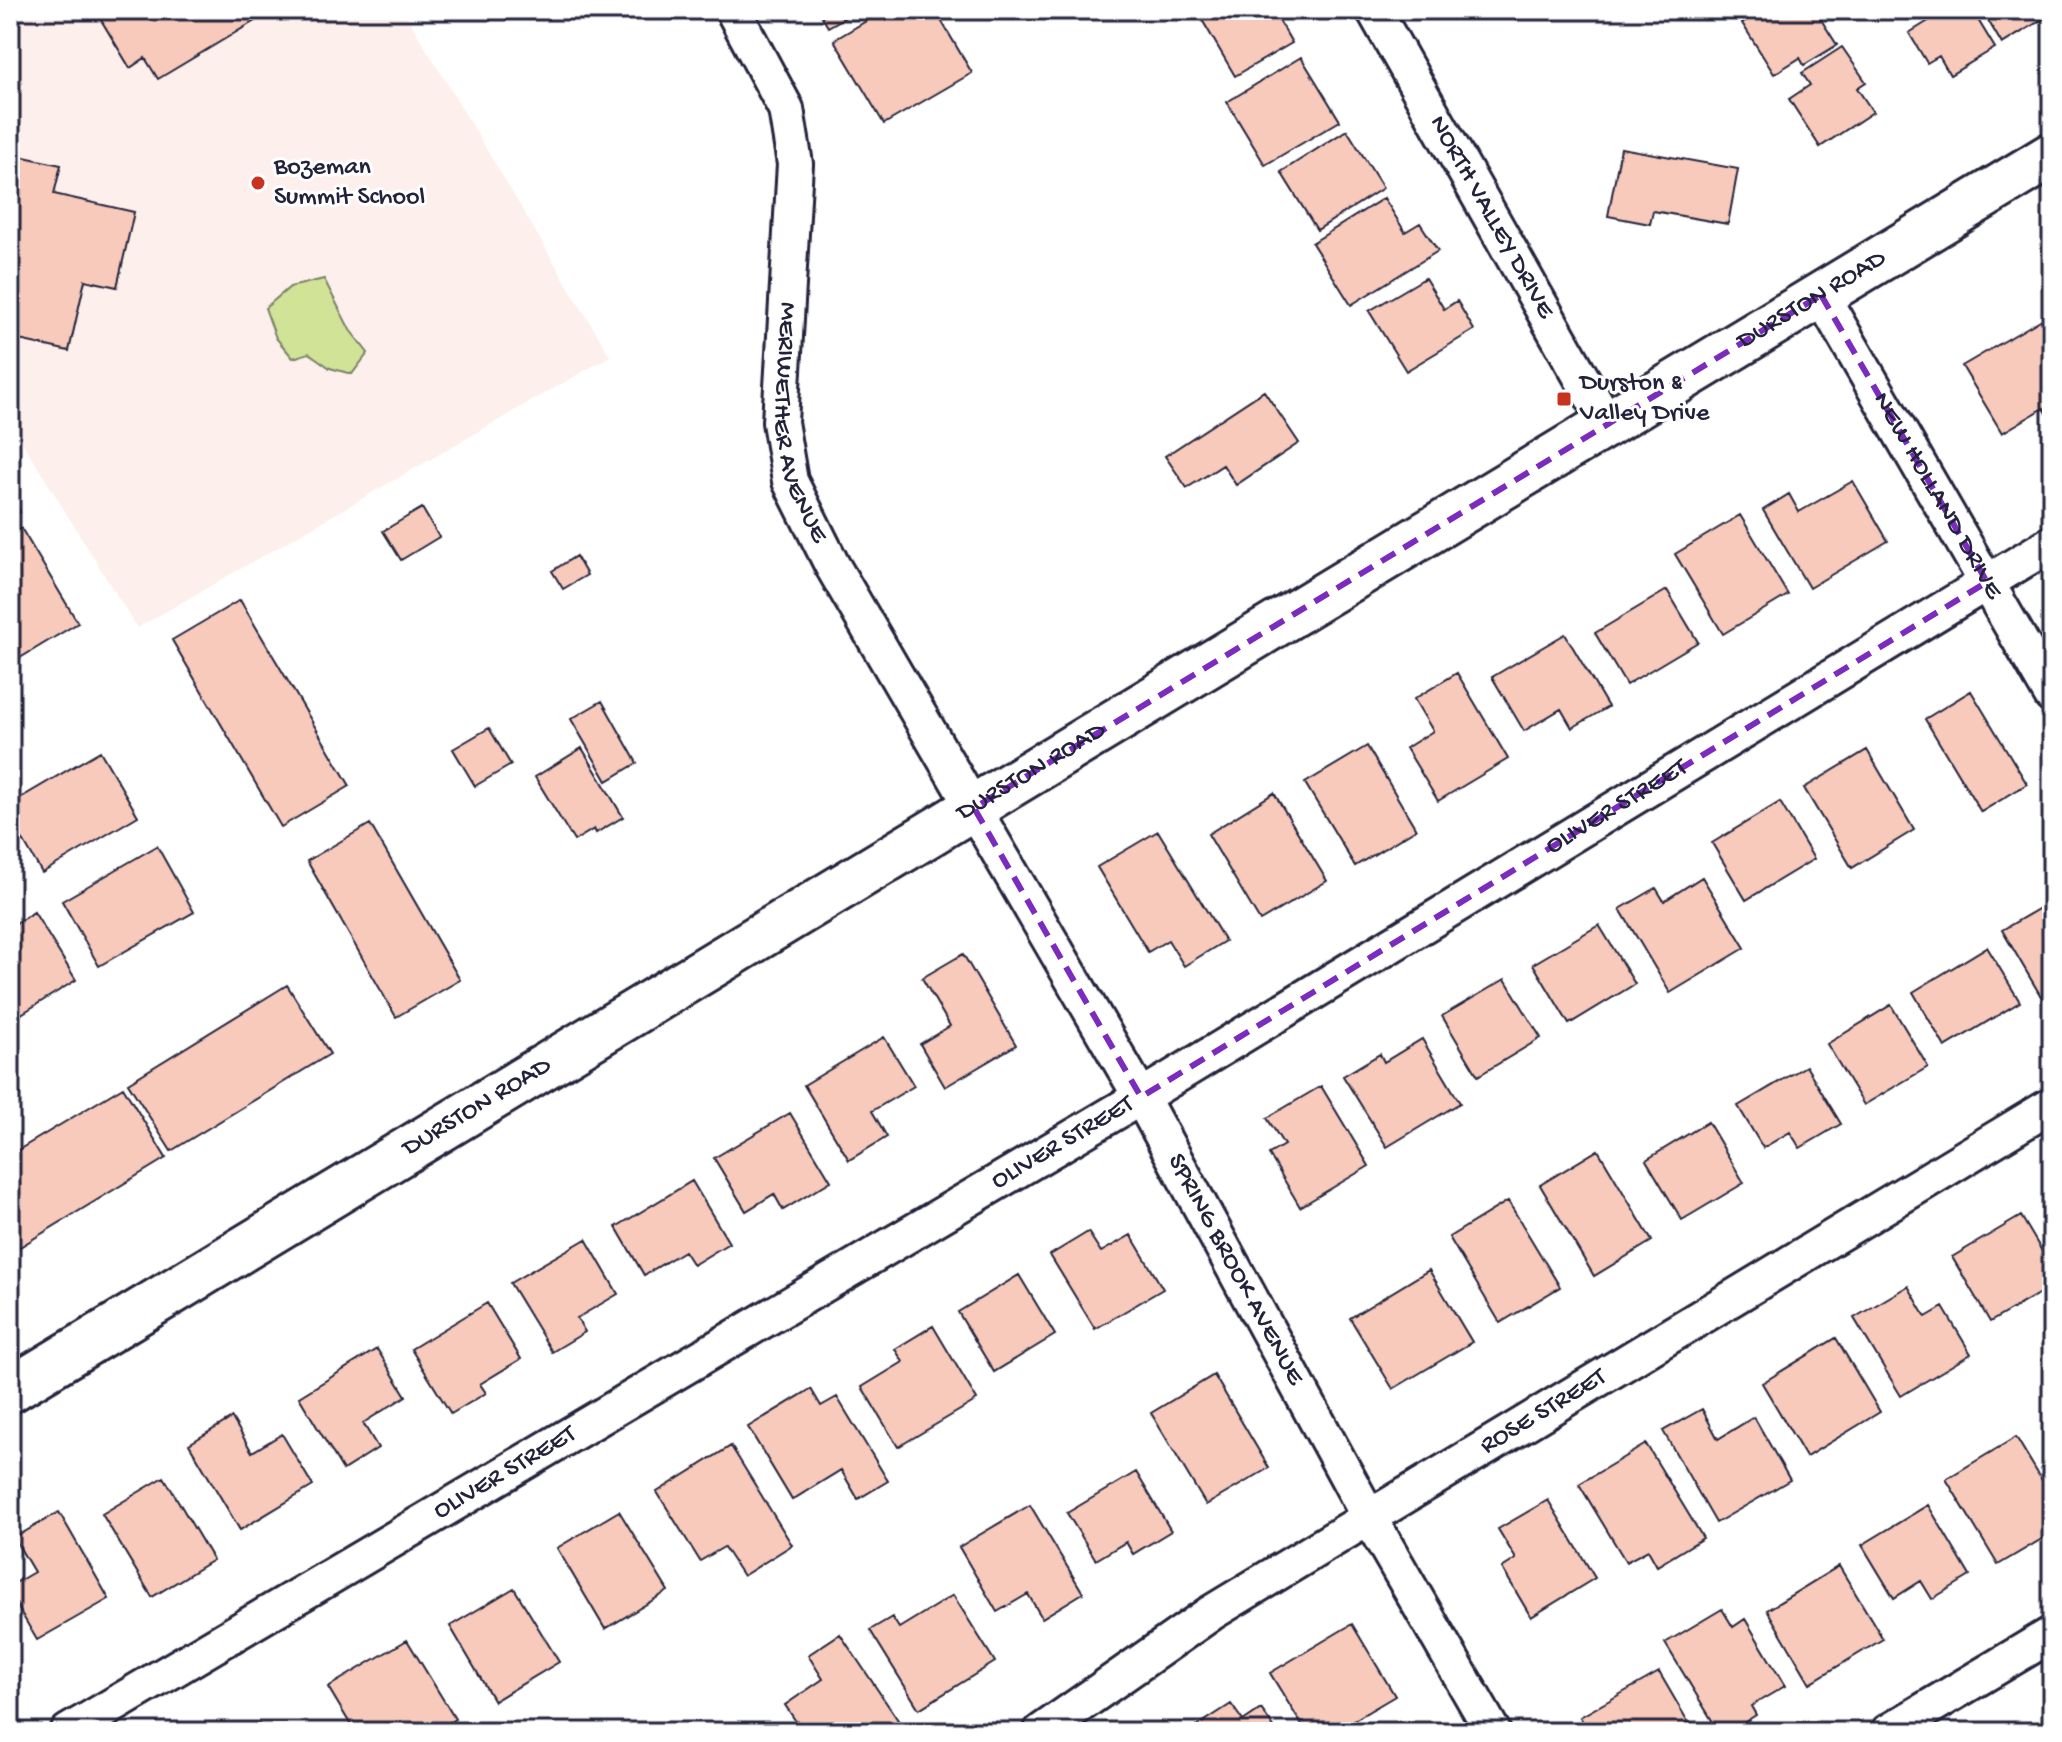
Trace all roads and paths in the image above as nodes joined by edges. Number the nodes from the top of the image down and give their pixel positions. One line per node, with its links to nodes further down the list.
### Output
1 (733, 10): 9 (street, MERIWETHER AVENUE)
2 (1374, 10): 5 (street, NORTH VALLEY DRIVE)
3 (2052, 155): 4 (main road, DURSTON ROAD)
4 (1821, 295): 5 (main road, DURSTON ROAD); 7 (street, NEW HOLLAND DRIVE)
5 (1607, 423): 9 (main road, DURSTON ROAD)
6 (2052, 543): 7 (street, OLIVER STREET)
7 (1987, 582): 8 (street, NEW HOLLAND DRIVE); 10 (street, OLIVER STREET)
8 (2052, 696)
9 (974, 808): 10 (street, SPRING BROOK AVENUE); 12 (main road, DURSTON ROAD)
10 (1141, 1097): 13 (street, SPRING BROOK AVENUE); 15 (street, OLIVER STREET)
11 (2052, 1105): 13 (street, ROSE STREET)
12 (10, 1390)
13 (1369, 1517): 16 (street, ROSE STREET); 17 (street, SPRING BROOK AVENUE)
14 (2052, 1634): 18 (street)
15 (68, 1732)
16 (1041, 1732)
17 (1493, 1732)
18 (1888, 1732)

